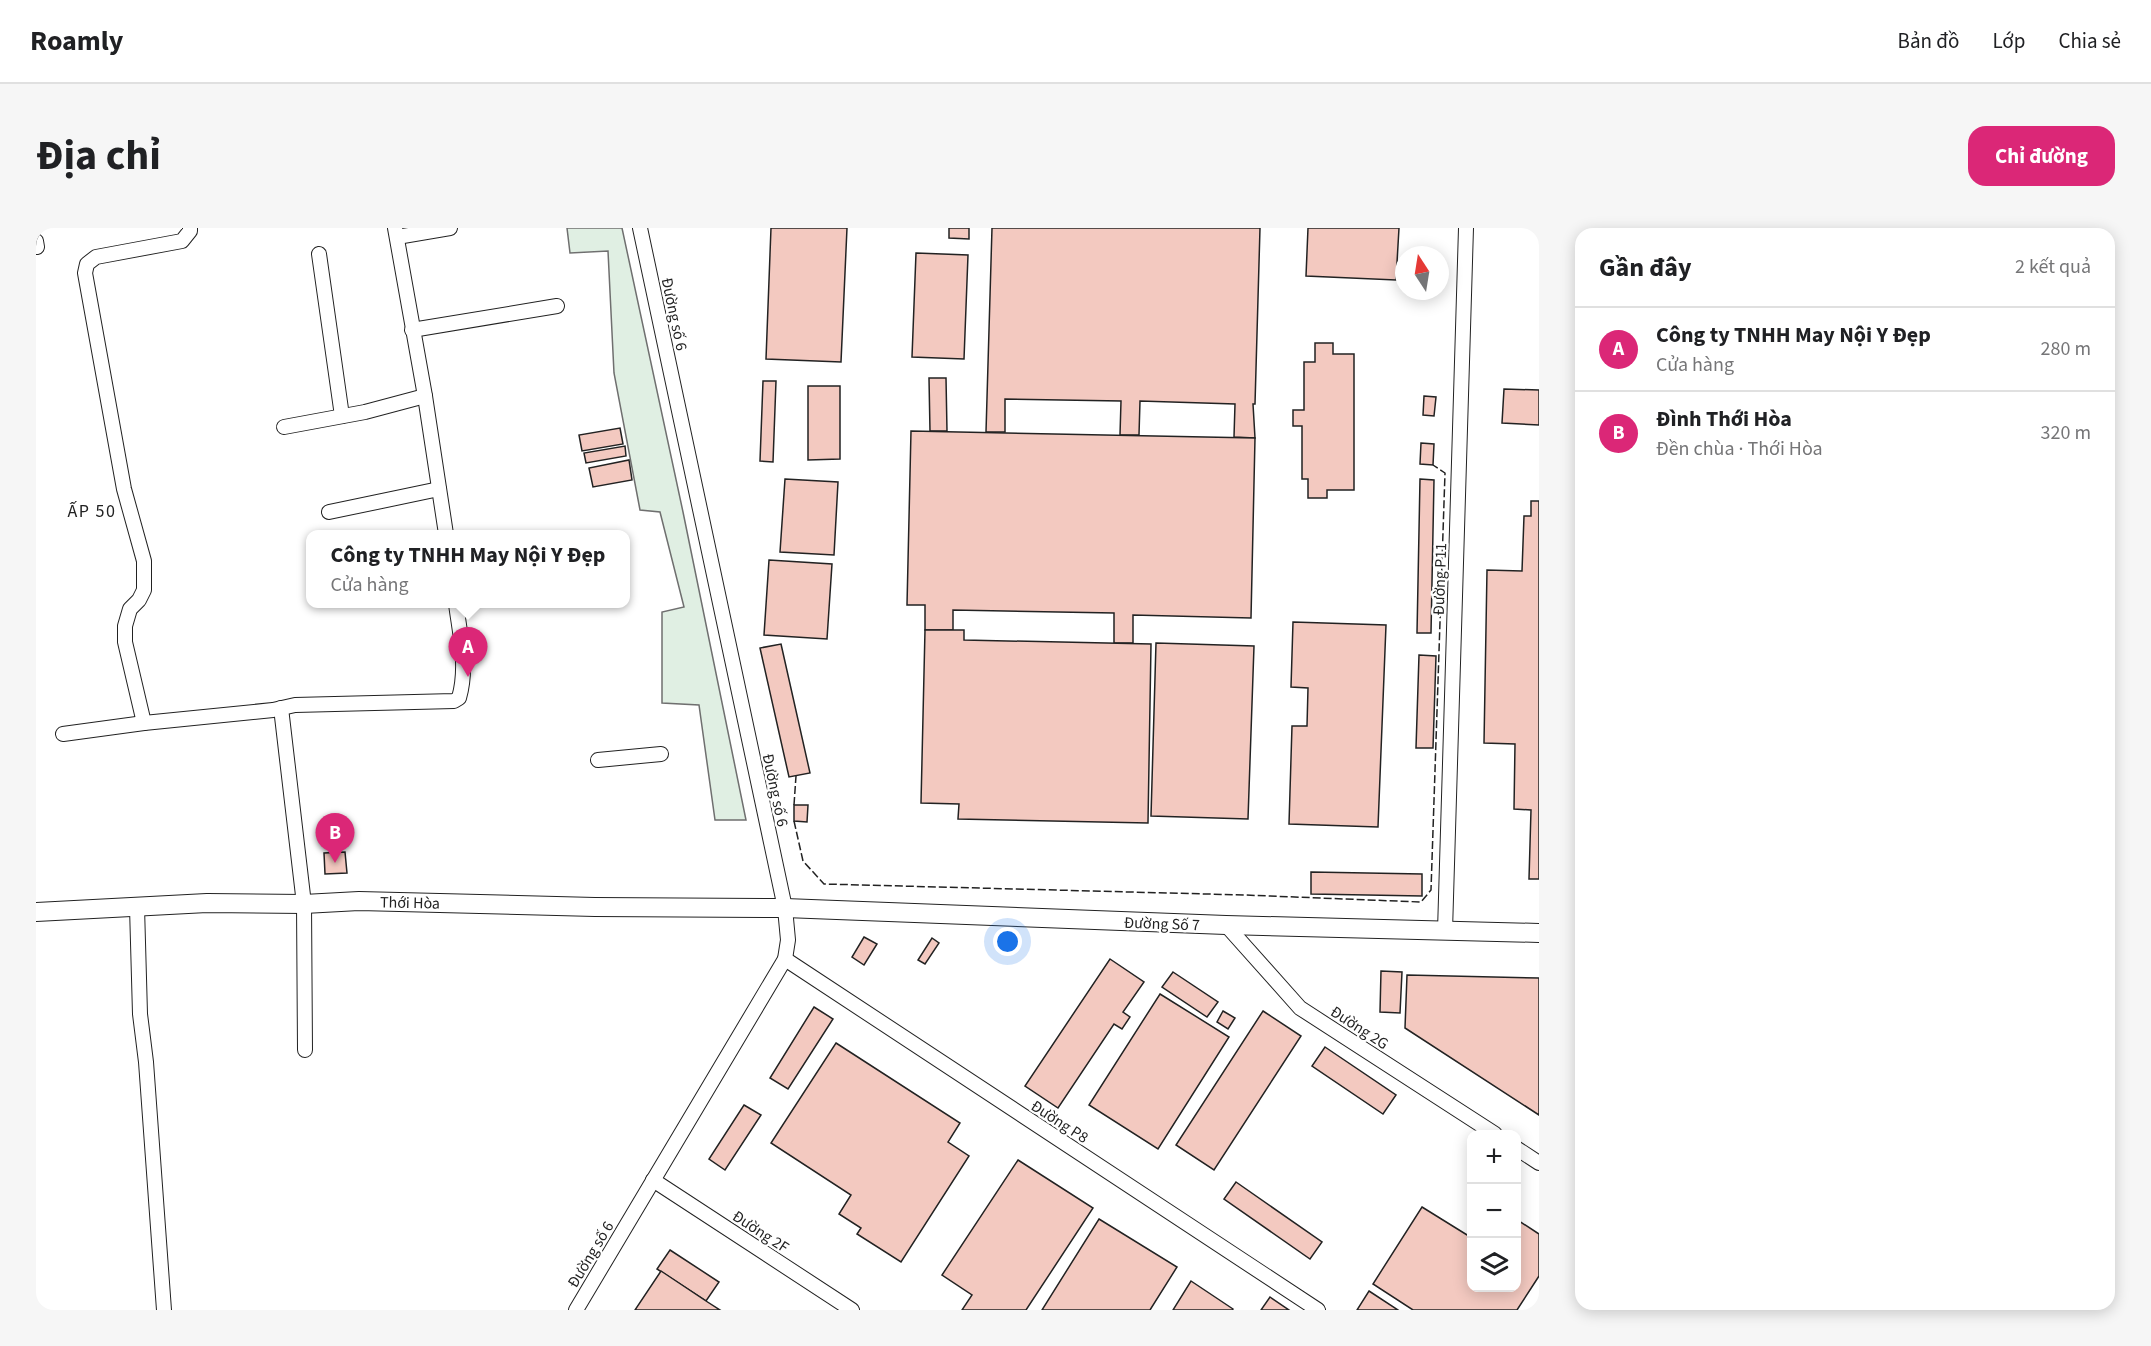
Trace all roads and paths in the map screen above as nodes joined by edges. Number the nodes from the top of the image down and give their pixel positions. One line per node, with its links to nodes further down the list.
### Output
1 (190, 228): 17 (street)
2 (450, 228): 5 (street)
3 (640, 228): 23 (street, Đường số 6)
4 (1466, 228): 26 (street, Đường P11)
5 (396, 233): 8 (street)
6 (319, 254): 10 (street)
7 (557, 306): 8 (street)
8 (412, 330): 9 (street)
9 (425, 396): 10 (street); 12 (street)
10 (342, 416): 11 (street)
11 (284, 427)
12 (439, 489): 13 (street); 14 (street)
13 (329, 512)
14 (445, 530)
15 (457, 608): 16 (street)
16 (281, 708): 17 (street); 21 (street)
17 (144, 723): 18 (street)
18 (63, 734)
19 (662, 754): 20 (street)
20 (598, 760)
21 (304, 904): 22 (street, Thới Hòa); 23 (street, Thới Hòa); 29 (street)
22 (137, 907): 24 (street, Thới Hòa); 34 (street)
23 (785, 908): 25 (street, Đường Số 7); 28 (street, Đường số 6)
24 (36, 912)
25 (1226, 925): 26 (street, Đường Số 7); 30 (street, Đường 2G)
26 (1445, 931): 27 (street, Đường Số 7)
27 (1539, 933)
28 (784, 959): 33 (street, Đường số 6); 37 (street, Đường P8)
29 (305, 1050)
30 (1489, 1130)
31 (1521, 1151): 32 (street)
32 (1539, 1163)
33 (653, 1180): 35 (street, Đường số 6); 36 (street, Đường 2F)
34 (164, 1310)
35 (576, 1310)
36 (852, 1310)
37 (1318, 1310)

